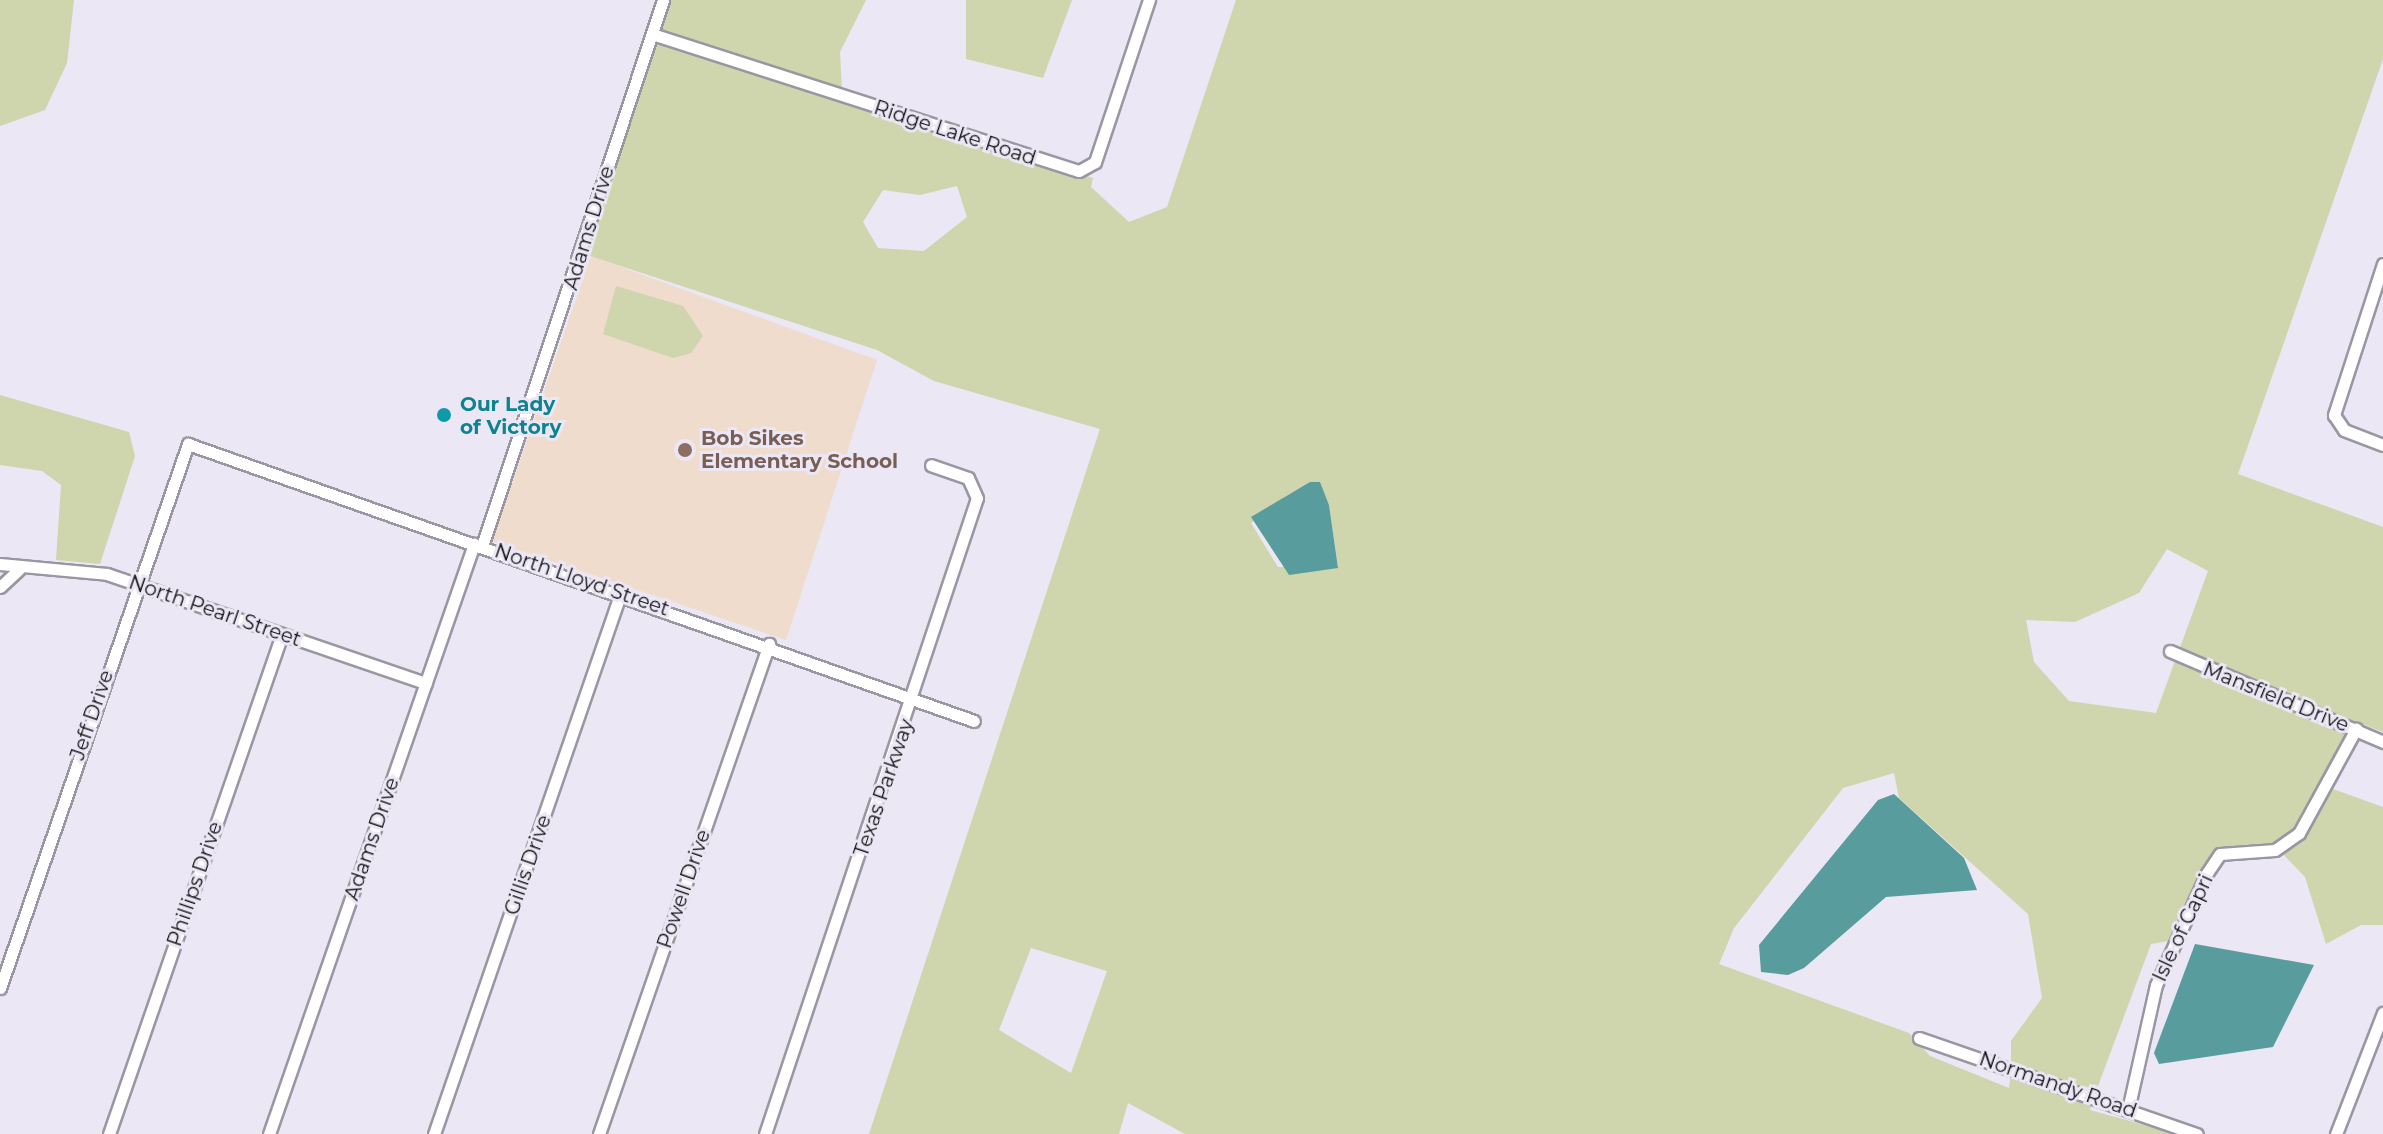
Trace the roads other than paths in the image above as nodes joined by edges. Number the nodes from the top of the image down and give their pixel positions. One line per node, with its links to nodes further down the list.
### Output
1 (663, 0): 3 (street, Adams Drive)
2 (1149, 0): 3 (street, Ridge Lake Road)
3 (652, 34): 8 (street, Adams Drive)
4 (2383, 264): 6 (street)
5 (188, 444): 8 (street, North Lloyd Street); 11 (street, Jeff Drive)
6 (2383, 445)
7 (931, 465): 18 (street, Texas Parkway)
8 (478, 545): 13 (street, North Lloyd Street); 17 (street, Adams Drive)
9 (0, 564): 10 (street, North Pearl Street)
10 (19, 569): 11 (street, North Pearl Street); 12 (street)
11 (137, 583): 14 (street, North Pearl Street); 22 (street, Jeff Drive)
12 (0, 587)
13 (620, 595): 15 (street, North Lloyd Street); 28 (street, Gillis Drive)
14 (282, 634): 17 (street, North Pearl Street); 26 (street, Phillips Drive)
15 (769, 644): 18 (street, North Lloyd Street); 29 (street, Powell Drive)
16 (2170, 651): 20 (street, Mansfield Drive)
17 (426, 683): 27 (street, Adams Drive)
18 (914, 696): 19 (street, North Lloyd Street); 30 (street, Texas Parkway)
19 (974, 721)
20 (2356, 729): 21 (street, Mansfield Drive); 25 (street, Isle of Capri)
21 (2383, 742)
22 (0, 988)
23 (2383, 1013): 32 (street)
24 (1919, 1038): 25 (street, Normandy Road)
25 (2128, 1110): 31 (street, Normandy Road)
26 (109, 1134)
27 (269, 1134)
28 (434, 1134)
29 (599, 1134)
30 (765, 1134)
31 (2197, 1134)
32 (2336, 1134)

